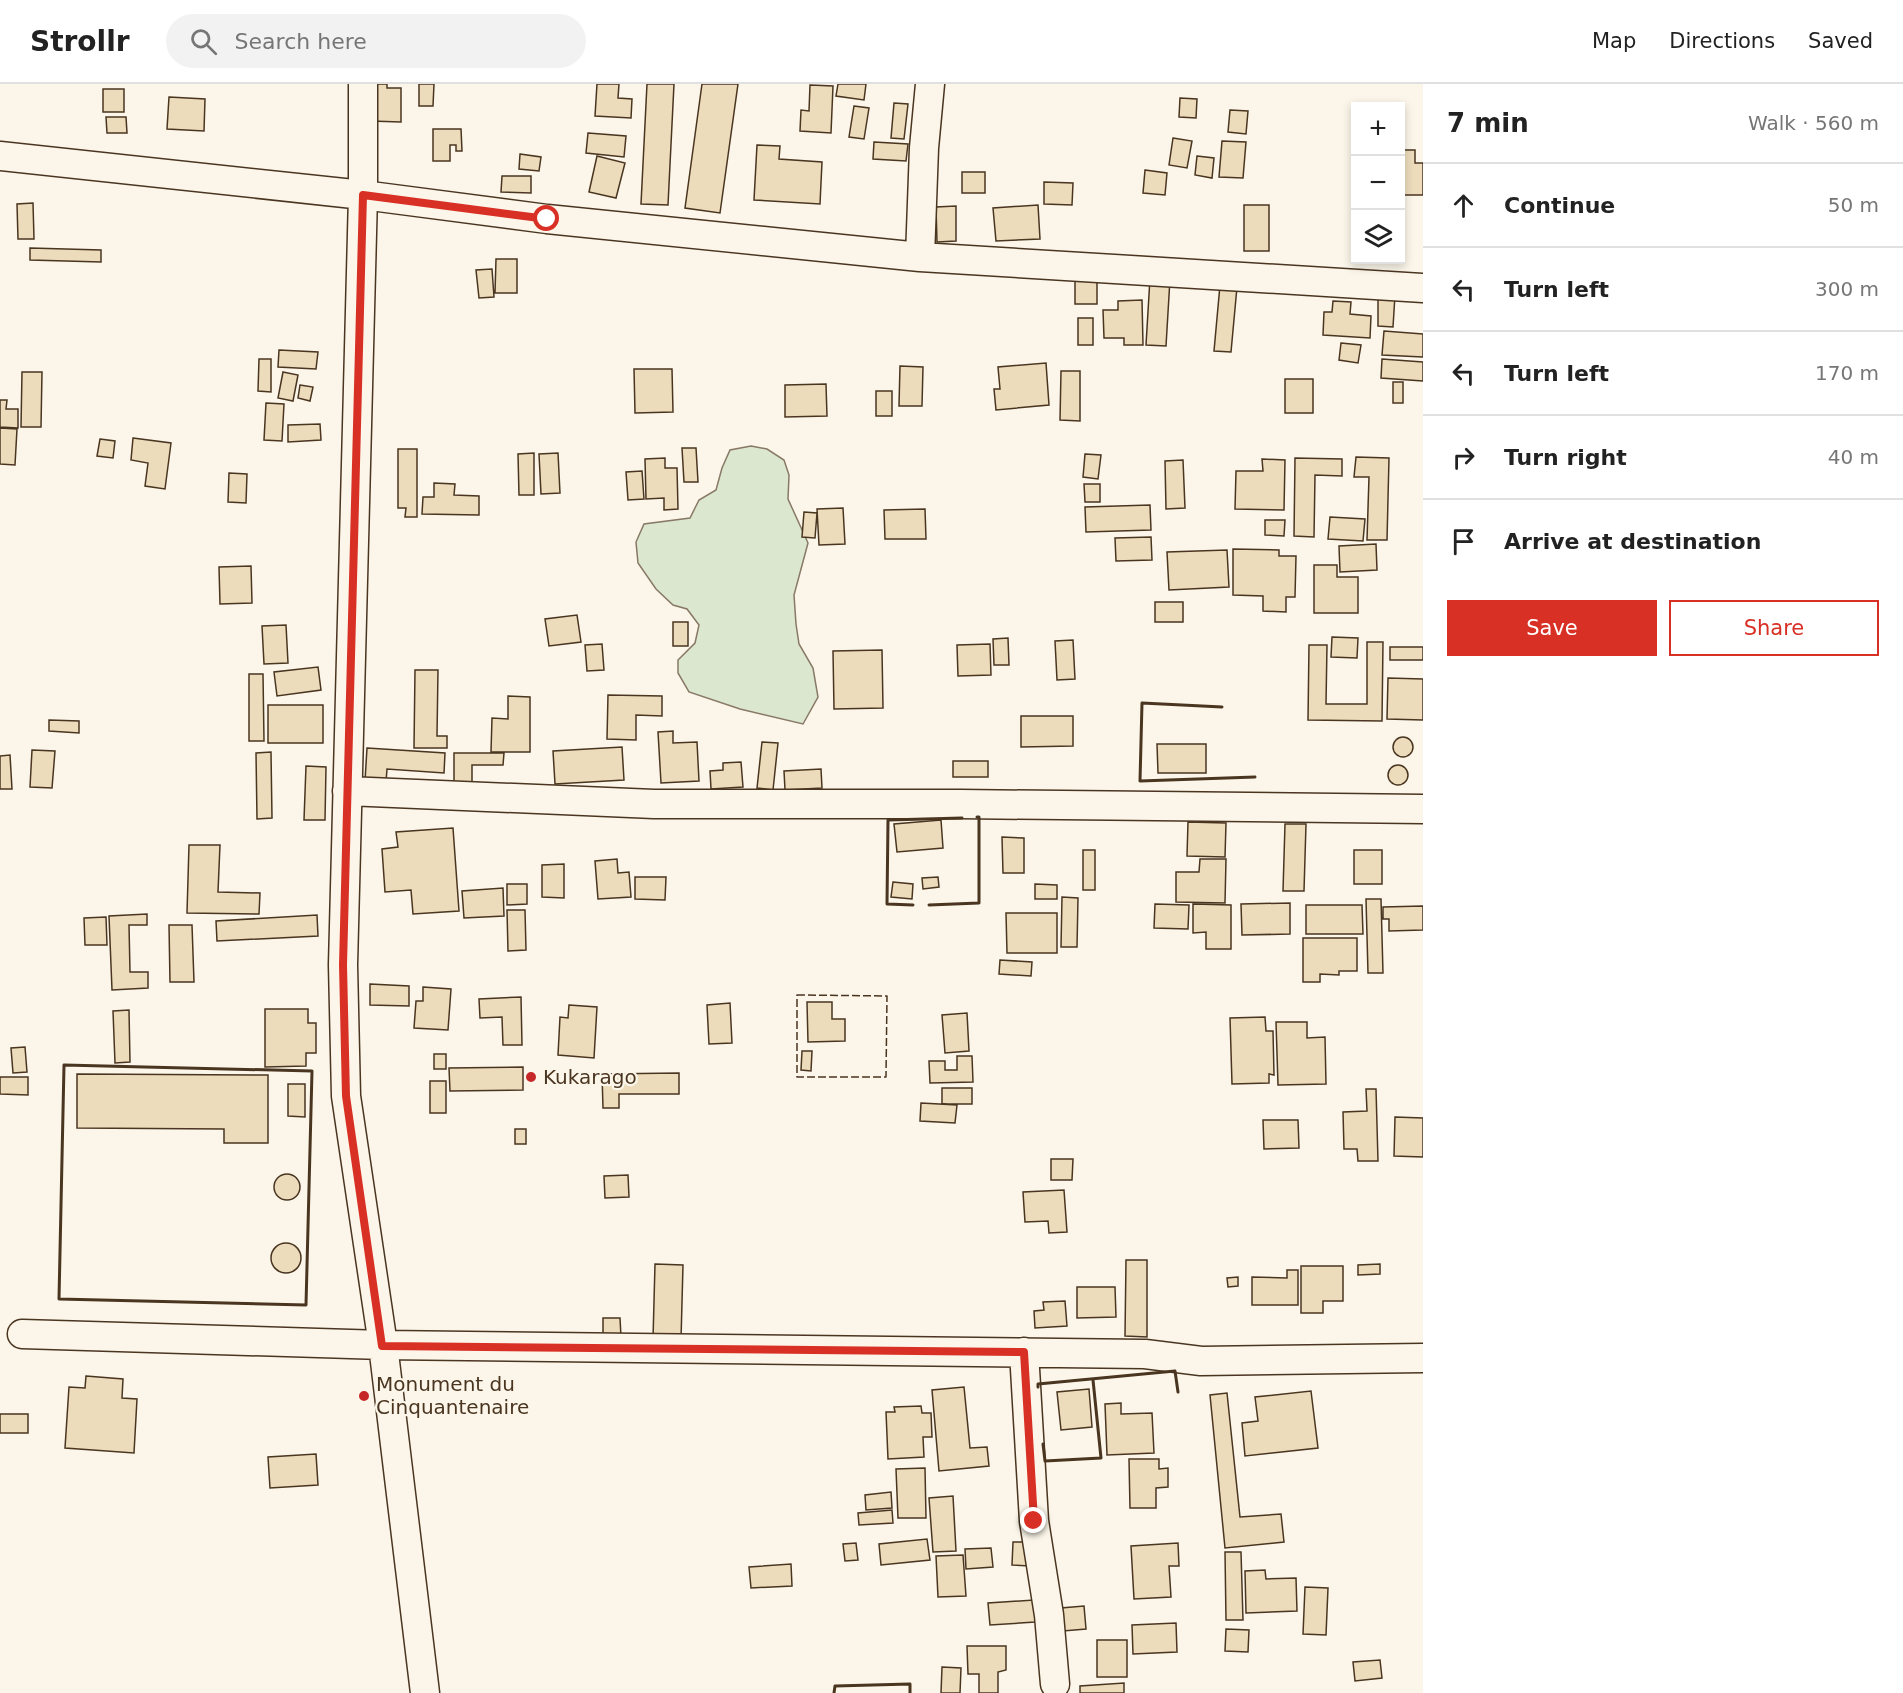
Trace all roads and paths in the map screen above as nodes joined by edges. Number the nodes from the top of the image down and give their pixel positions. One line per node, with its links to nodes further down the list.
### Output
1 (363, 84): 4 (street)
2 (930, 84): 5 (street)
3 (0, 156): 4 (street)
4 (363, 195): 5 (street); 7 (street)
5 (920, 257): 6 (street)
6 (1423, 288)
7 (347, 791): 8 (street); 10 (street)
8 (1423, 809)
9 (22, 1334): 10 (street)
10 (382, 1346): 11 (street); 14 (street)
11 (1024, 1352): 12 (street); 13 (street)
12 (1423, 1358)
13 (1055, 1684)
14 (425, 1693)

